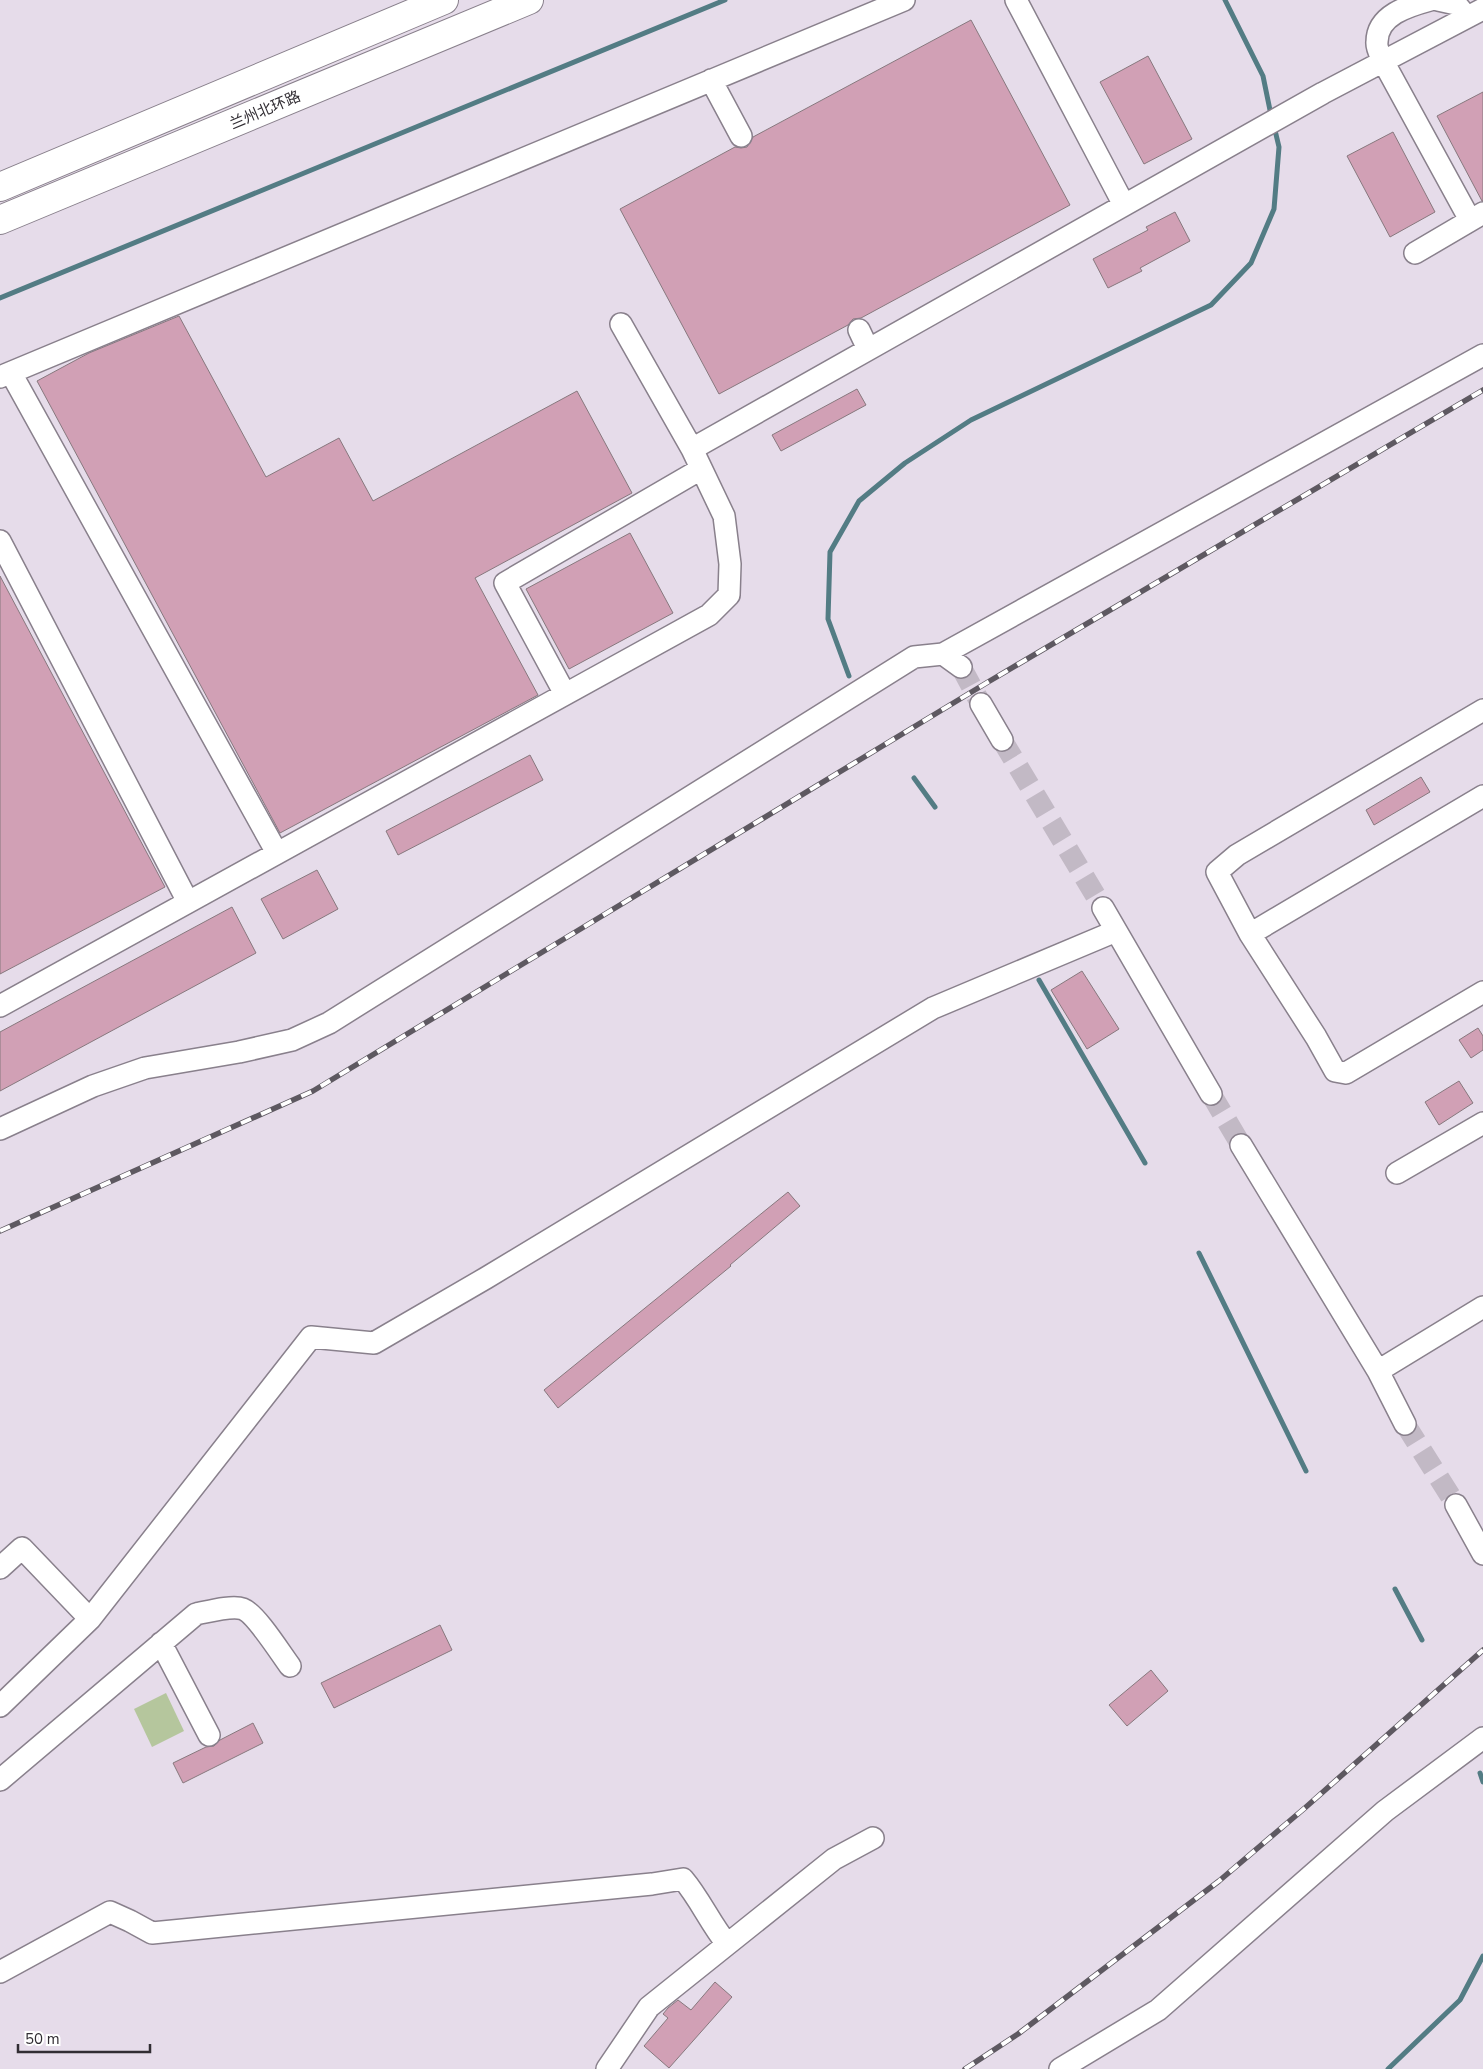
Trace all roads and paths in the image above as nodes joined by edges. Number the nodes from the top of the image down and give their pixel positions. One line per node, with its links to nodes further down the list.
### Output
1 (444, 0): 11 (highway)
2 (529, 0): 14 (highway, 兰州北环路)
3 (904, 0): 9 (street)
4 (1016, 0): 12 (street)
5 (1430, 0): 8 (street)
6 (1438, 0): 7 (street)
7 (1475, 13): 8 (street)
8 (1383, 61): 12 (street); 13 (street)
9 (711, 80): 10 (street); 20 (street)
10 (741, 136)
11 (0, 187)
12 (1124, 206): 18 (street)
13 (1477, 216): 15 (street)
14 (0, 220)
15 (1415, 253)
16 (621, 324): 21 (street)
17 (859, 330): 18 (street)
18 (868, 350): 21 (street)
19 (1483, 355): 24 (street)
20 (5, 375): 31 (street)
21 (692, 449): 22 (street)
22 (701, 469): 26 (street); 26 (street)
23 (0, 541): 32 (street)
24 (943, 654): 25 (street); 40 (street)
25 (961, 667)
26 (565, 694): 31 (street)
27 (981, 704): 29 (street)
28 (1483, 710): 35 (street)
29 (1002, 740)
30 (1483, 796): 35 (street)
31 (277, 853): 32 (street)
32 (188, 902): 37 (street)
33 (1103, 908): 34 (street)
34 (1116, 931): 38 (street); 49 (street)
35 (1250, 934): 36 (street)
36 (1483, 992)
37 (0, 1006)
38 (1211, 1094)
39 (1483, 1123): 42 (street)
40 (0, 1129)
41 (1241, 1145): 44 (street)
42 (1397, 1173)
43 (1483, 1308): 44 (street)
44 (1378, 1371): 45 (street)
45 (1405, 1424)
46 (1456, 1505): 47 (street)
47 (1483, 1554)
48 (0, 1568): 49 (street)
49 (90, 1619): 52 (street)
50 (161, 1643): 51 (street); 53 (street); 55 (street)
51 (290, 1666)
52 (0, 1706)
53 (209, 1735)
54 (1483, 1738): 60 (street)
55 (0, 1780)
56 (873, 1838): 57 (street)
57 (727, 1944): 58 (street); 59 (street)
58 (0, 1972)
59 (607, 2069)
60 (1060, 2069)

